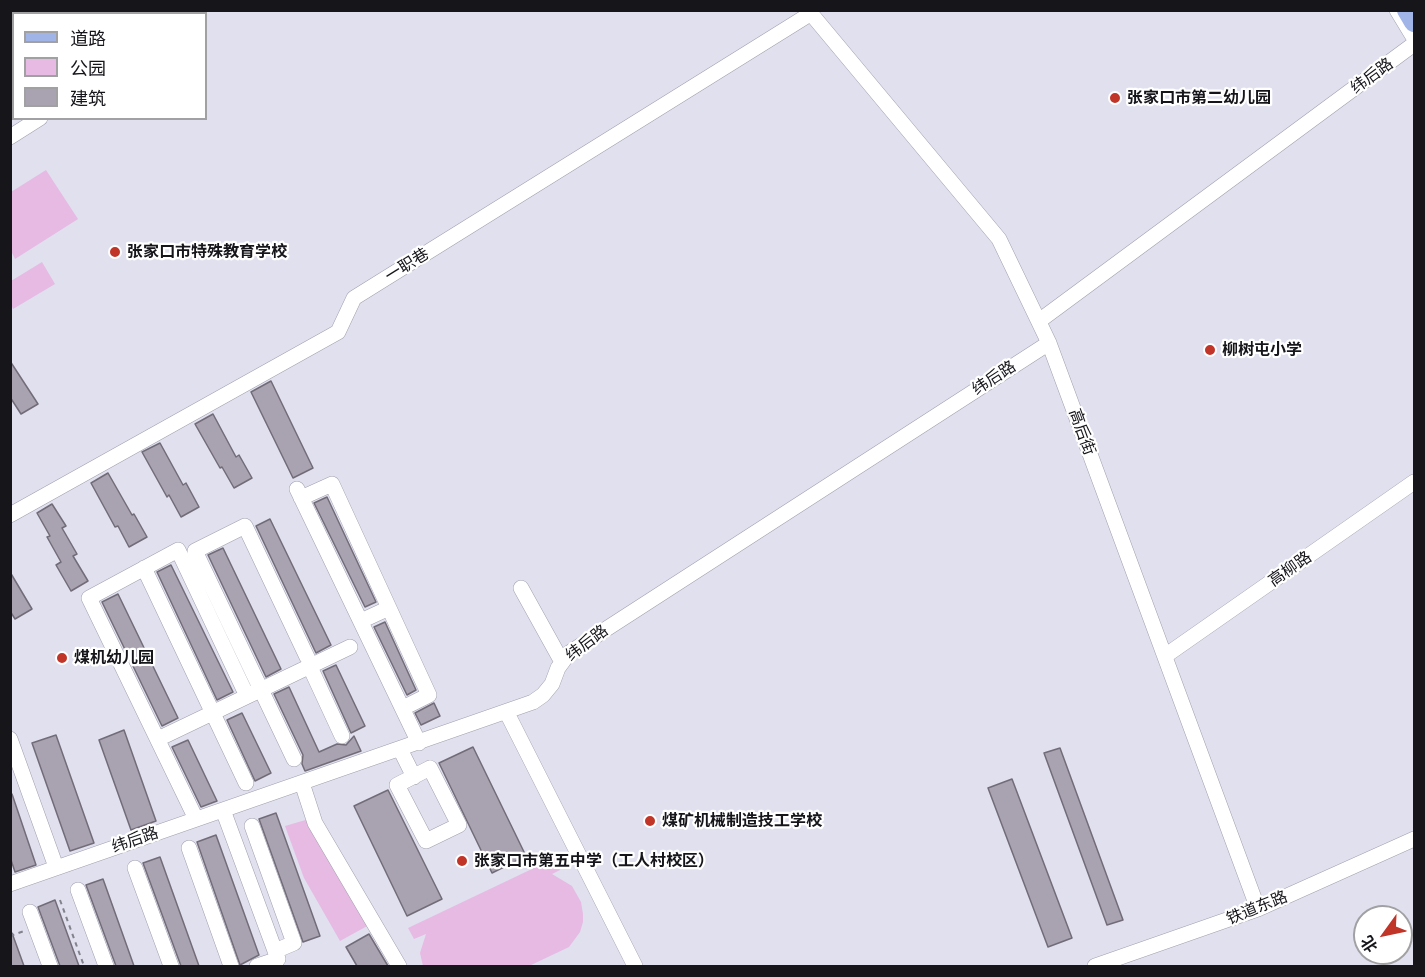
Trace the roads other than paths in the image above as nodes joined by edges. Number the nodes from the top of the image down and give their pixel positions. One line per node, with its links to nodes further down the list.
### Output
1 (1397, 10): 5 (street)
2 (1407, 10): 4 (main road)
3 (809, 12): 9 (street, 高后街); 12 (street, 一职巷)
4 (1414, 22)
5 (1414, 38)
6 (1414, 44): 9 (street, 纬后路)
7 (37, 120): 8 (street)
8 (10, 137)
9 (1039, 321): 10 (street, 高后街)
10 (1048, 343): 18 (street, 高后街); 20 (street, 纬后路)
11 (1414, 482): 18 (street, 高柳路)
12 (10, 515)
13 (144, 568): 21 (street); 23 (street); 27 (street)
14 (521, 588): 20 (street)
15 (389, 608): 16 (street); 16 (street); 22 (street)
16 (361, 621): 22 (street)
17 (350, 647): 19 (street)
18 (1165, 656): 45 (street, 高后街)
19 (309, 662): 21 (street); 21 (street); 25 (street)
20 (562, 662): 24 (street, 纬后路)
21 (254, 693): 23 (street); 30 (street)
22 (403, 708): 28 (street)
23 (213, 713): 27 (street); 32 (street)
24 (507, 713): 28 (street, 纬后路); 54 (street)
25 (342, 736)
26 (10, 739): 39 (street)
27 (158, 739): 35 (street)
28 (419, 743): 29 (street, 纬后路)
29 (400, 749): 31 (street); 33 (street, 纬后路)
30 (294, 759)
31 (414, 777): 31 (street)
32 (246, 783)
33 (302, 783): 34 (street, 纬后路); 53 (street)
34 (223, 810): 35 (street, 纬后路); 43 (street)
35 (196, 819): 39 (street, 纬后路)
36 (252, 826): 41 (street)
37 (1414, 839): 45 (street, 铁道东路)
38 (189, 848): 51 (street)
39 (56, 867): 42 (street, 纬后路)
40 (135, 868): 50 (street)
41 (271, 881): 43 (street); 47 (street)
42 (10, 885)
43 (252, 888): 47 (street)
44 (78, 890): 49 (street)
45 (1258, 909): 55 (street, 铁道东路)
46 (30, 912): 48 (street)
47 (277, 959): 52 (street)
48 (50, 966)
49 (106, 966)
50 (171, 966)
51 (231, 966)
52 (257, 966)
53 (399, 966)
54 (635, 966)
55 (1095, 966)

